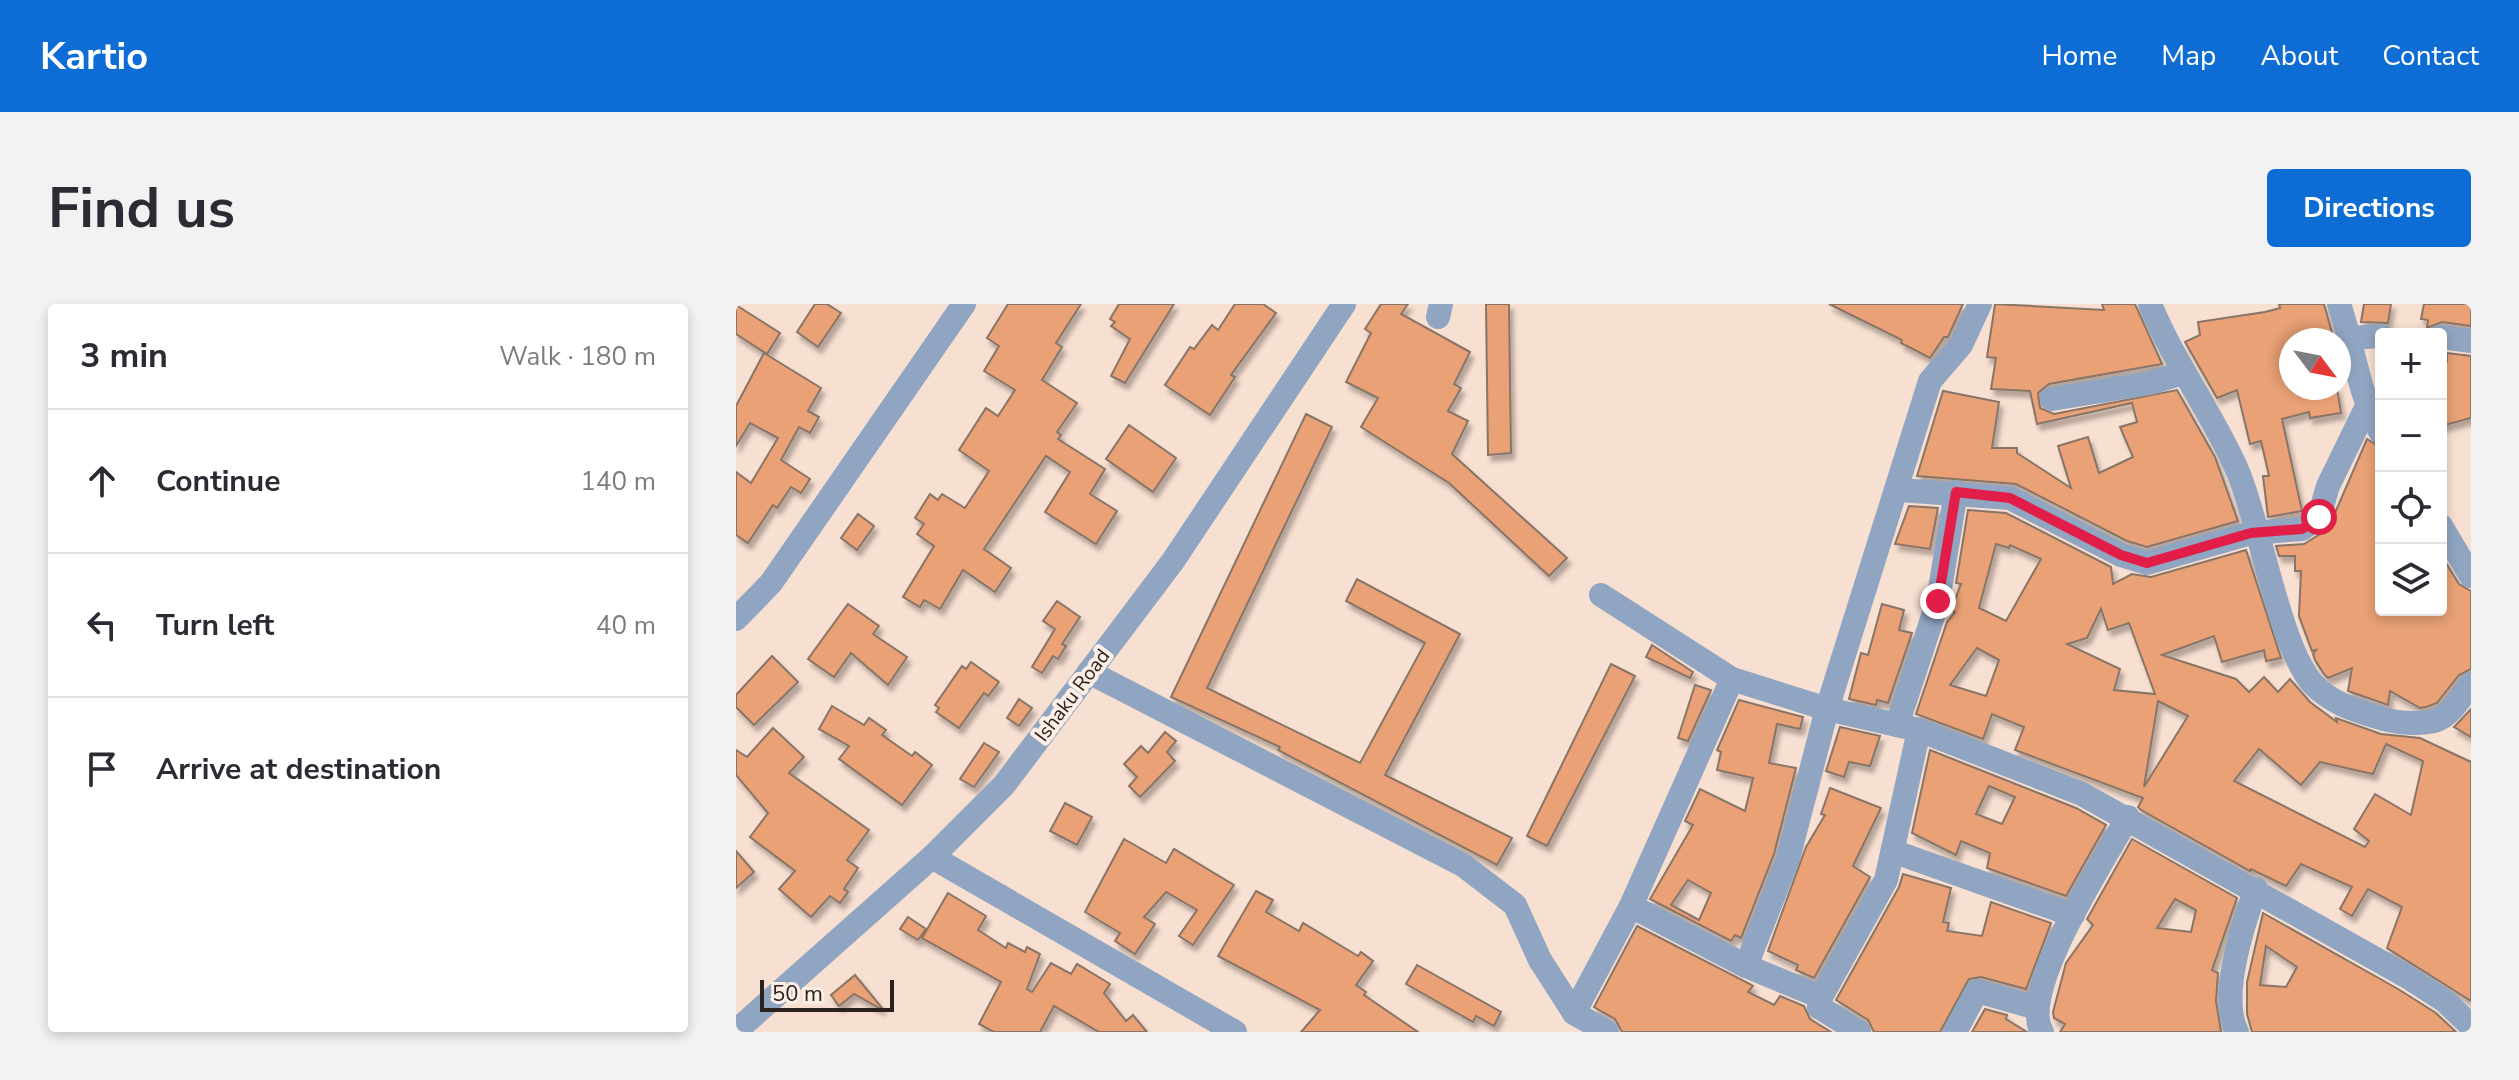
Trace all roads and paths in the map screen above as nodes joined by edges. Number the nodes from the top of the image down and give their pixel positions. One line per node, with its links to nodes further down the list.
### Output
1 (964, 304): 21 (street)
2 (1344, 304): 22 (street, Ishaku Road)
3 (1980, 304): 15 (street)
4 (2150, 304): 11 (street)
5 (2339, 304): 6 (street)
6 (2347, 328)
7 (2375, 336): 8 (street)
8 (2351, 338): 13 (street)
9 (2447, 338): 10 (street)
10 (2471, 341)
11 (2183, 373): 12 (street); 17 (street)
12 (2052, 399)
13 (2366, 408): 14 (street); 17 (street)
14 (2375, 423)
15 (1899, 490): 16 (street); 25 (street)
16 (1956, 492): 17 (street); 26 (street)
17 (2260, 532): 24 (street)
18 (2447, 536): 19 (street)
19 (2471, 576)
20 (1601, 595): 23 (street)
21 (736, 619)
22 (1089, 672): 29 (street, Ishaku Road); 35 (street)
23 (1732, 679): 25 (street); 31 (street)
24 (2471, 684)
25 (1827, 709): 26 (street); 33 (street)
26 (1908, 728): 27 (street); 28 (street)
27 (2128, 817): 30 (street); 32 (street)
28 (1895, 852): 32 (street); 34 (street)
29 (932, 857): 38 (street, Ishaku Road); 39 (street)
30 (2256, 889): 37 (street); 43 (street)
31 (1631, 906): 33 (street); 35 (street)
32 (2073, 915): 36 (street)
33 (1746, 966): 34 (street)
34 (1821, 997): 41 (street)
35 (1574, 1013): 40 (street)
36 (2040, 1020): 42 (street)
37 (2471, 1026)
38 (736, 1031)
39 (1235, 1032)
40 (1607, 1032)
41 (1859, 1032)
42 (1955, 1032)
43 (2237, 1032)

